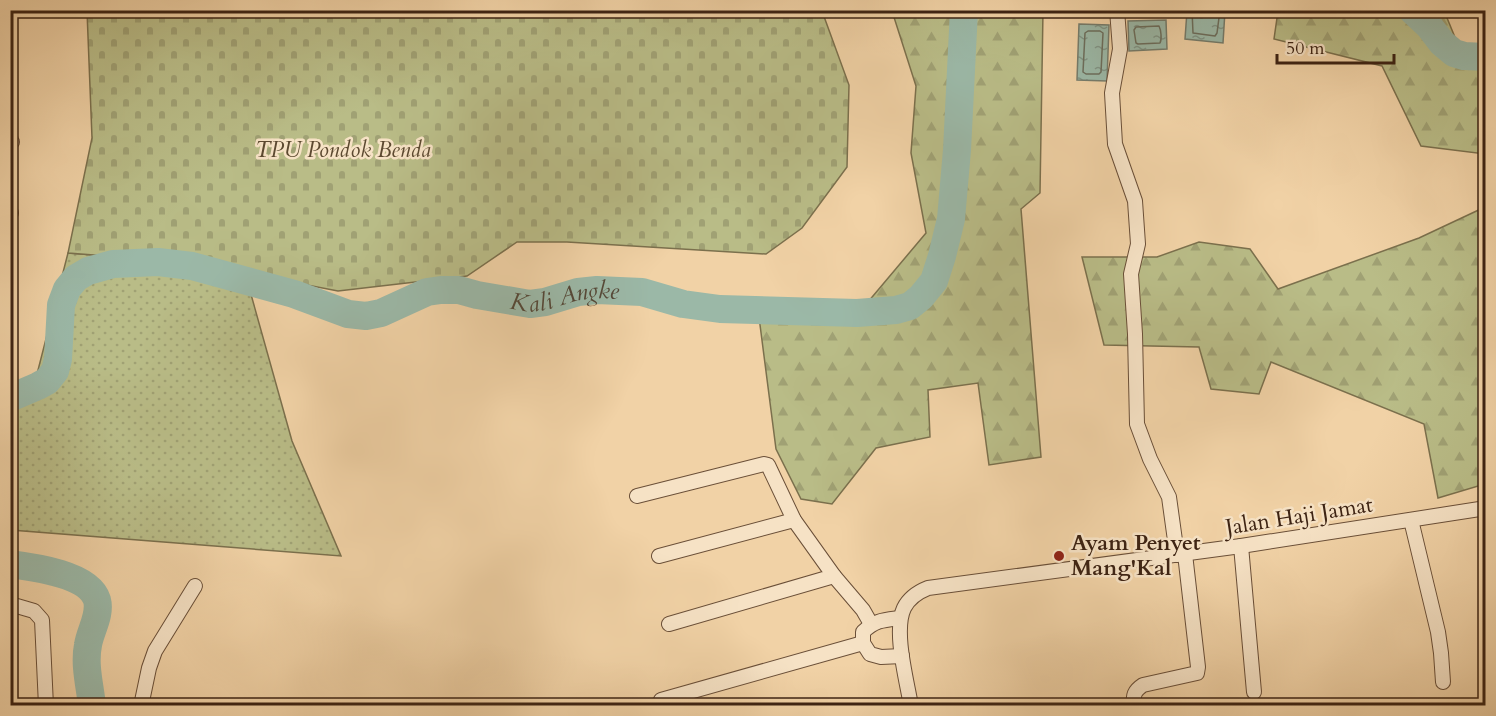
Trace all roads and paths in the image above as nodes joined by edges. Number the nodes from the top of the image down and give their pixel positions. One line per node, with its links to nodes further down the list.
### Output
1 (1117, 10): 7 (street)
2 (637, 496): 4 (street)
3 (1485, 508): 5 (street, Jalan Haji Jamat)
4 (795, 520): 8 (street); 9 (street)
5 (1411, 520): 6 (street, Jalan Haji Jamat); 17 (street)
6 (1241, 546): 7 (street, Jalan Haji Jamat); 18 (street)
7 (1181, 554): 12 (street, Jalan Haji Jamat); 23 (street)
8 (659, 556)
9 (834, 576): 13 (street); 14 (street)
10 (195, 586): 21 (street)
11 (10, 604): 20 (street)
12 (900, 618): 14 (street); 16 (street)
13 (669, 624)
14 (871, 624): 15 (street)
15 (863, 643): 16 (street); 19 (street)
16 (902, 656): 22 (street)
17 (1443, 682)
18 (1254, 692)
19 (661, 700)
20 (46, 705)
21 (141, 705)
22 (911, 705)
23 (1134, 705)

